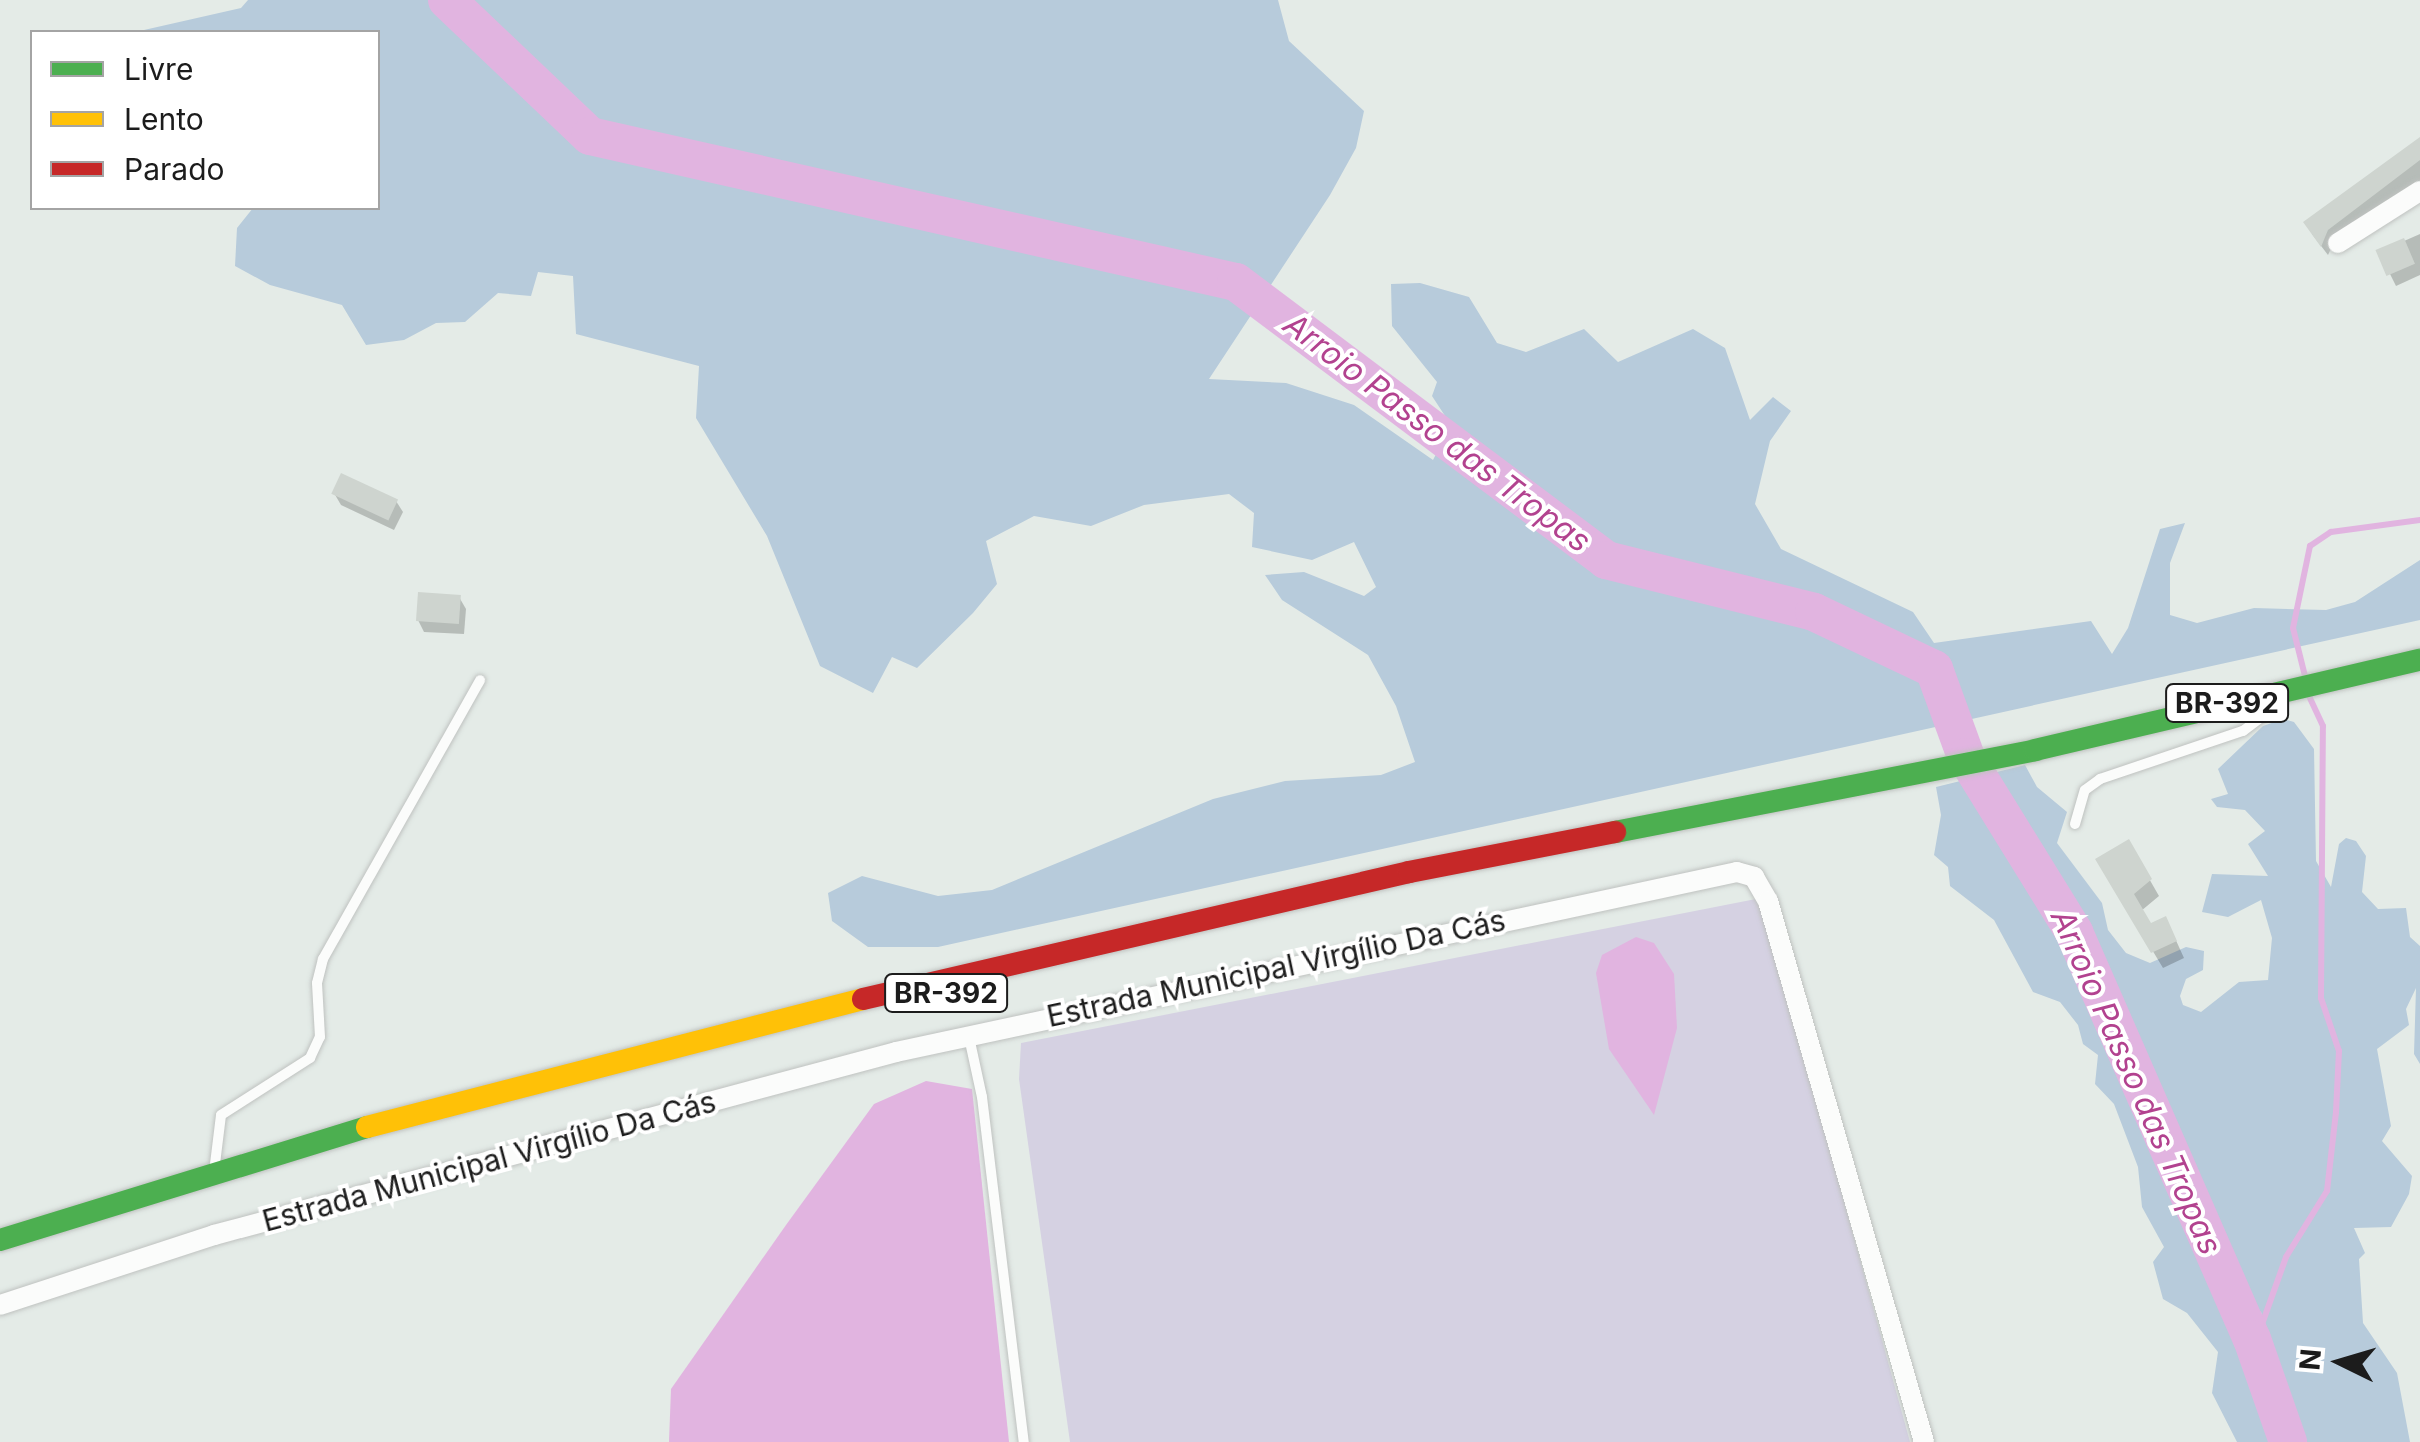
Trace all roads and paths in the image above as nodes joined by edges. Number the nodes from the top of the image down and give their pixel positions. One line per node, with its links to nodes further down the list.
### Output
1 (2420, 191): 2 (street)
2 (2338, 243)
3 (2420, 660): 5 (highway, BR-392)
4 (480, 680): 8 (lane)
5 (2285, 688): 6 (lane); 8 (highway, BR-392)
6 (2075, 824)
7 (968, 1035): 11 (street, Estrada Municipal Virgílio Da Cás); 12 (lane); 13 (street, Estrada Municipal Virgílio Da Cás)
8 (217, 1178): 9 (highway); 10 (highway, BR-392)
9 (0, 1240)
10 (0, 1255)
11 (0, 1305)
12 (1024, 1442)
13 (1924, 1442)

